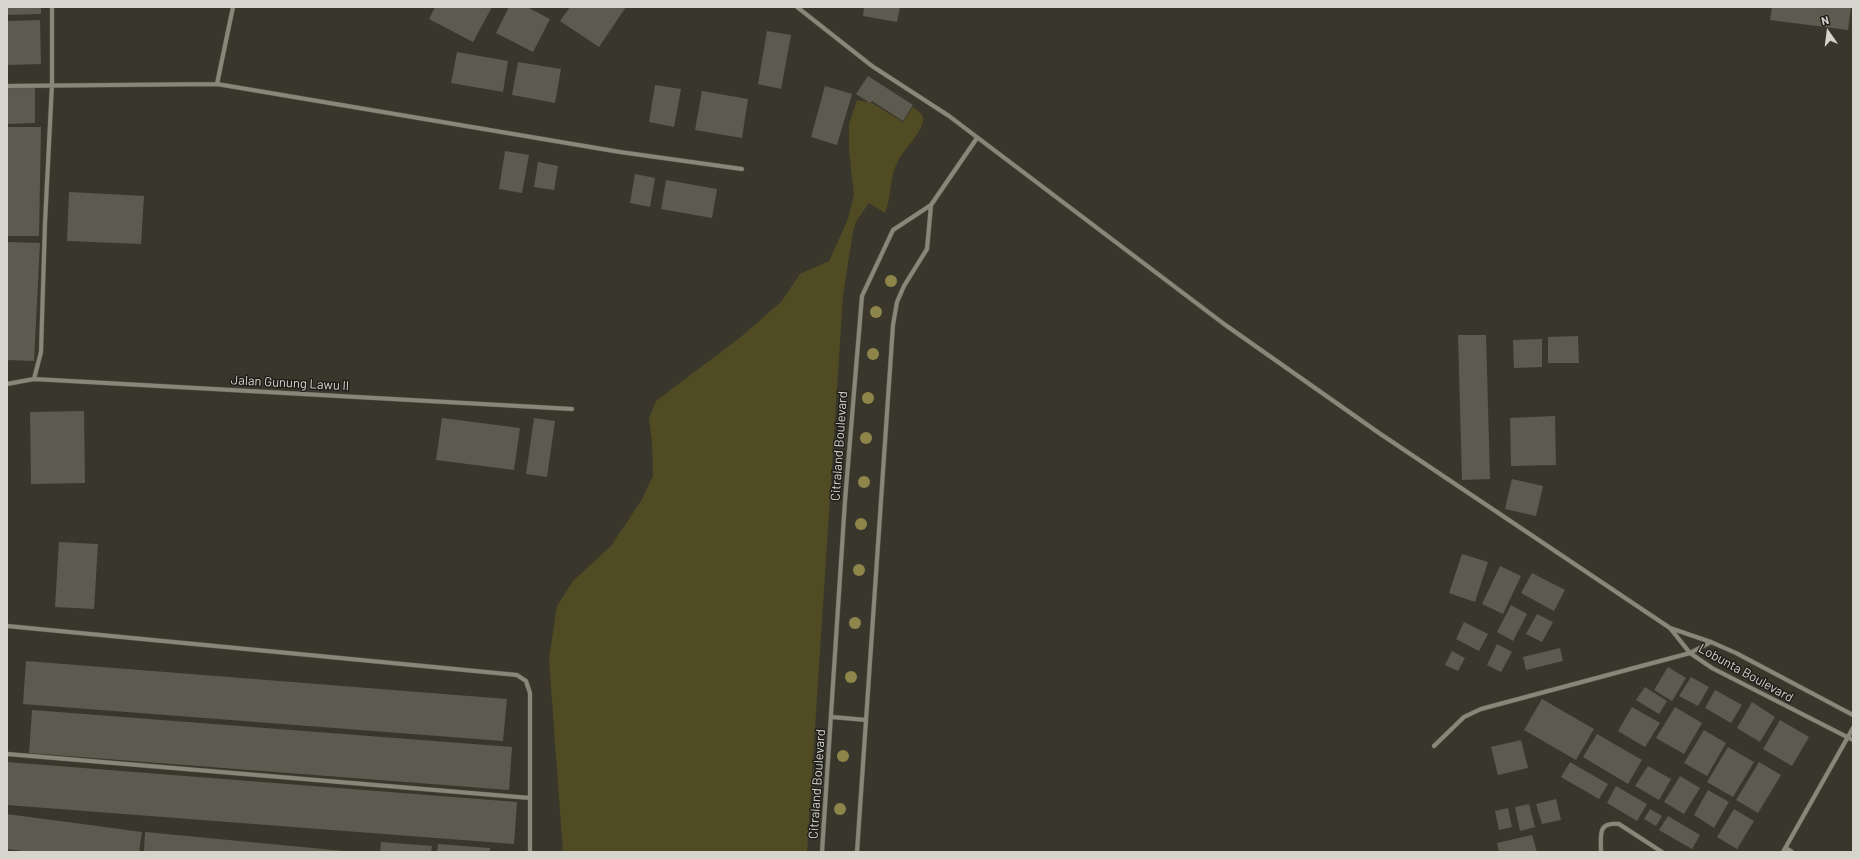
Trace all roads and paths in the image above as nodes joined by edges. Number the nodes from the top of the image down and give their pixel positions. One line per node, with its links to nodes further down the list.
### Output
1 (52, 7): 4 (street)
2 (232, 7): 5 (street)
3 (797, 7): 7 (street)
4 (52, 84): 5 (street); 6 (street); 10 (street)
5 (216, 84): 8 (street)
6 (7, 86)
7 (977, 138): 9 (street, Citraland Boulevard); 14 (street)
8 (742, 169)
9 (931, 205): 18 (street, Citraland Boulevard); 19 (street, Citraland Boulevard)
10 (34, 379): 11 (street, Jalan Gunung Lawu II); 12 (street, Jalan Gunung Lawu II)
11 (7, 384)
12 (572, 409)
13 (7, 626): 25 (street)
14 (1670, 628): 15 (street, Lobunta Boulevard); 16 (street, Lobunta Boulevard)
15 (1712, 642): 16 (street); 17 (street, Lobunta Boulevard)
16 (1690, 653): 21 (street, Lobunta Boulevard); 23 (street)
17 (1853, 715)
18 (832, 717): 19 (street, Citraland Boulevard); 28 (street, Citraland Boulevard)
19 (866, 720): 29 (street, Citraland Boulevard)
20 (1853, 728): 21 (street)
21 (1847, 738): 22 (street, Lobunta Boulevard); 26 (street)
22 (1853, 740)
23 (1434, 746)
24 (7, 754): 25 (street)
25 (530, 798): 27 (street)
26 (1784, 850): 32 (street)
27 (530, 852)
28 (822, 852)
29 (857, 852)
30 (1601, 852): 31 (street)
31 (1662, 852)
32 (1792, 852)

